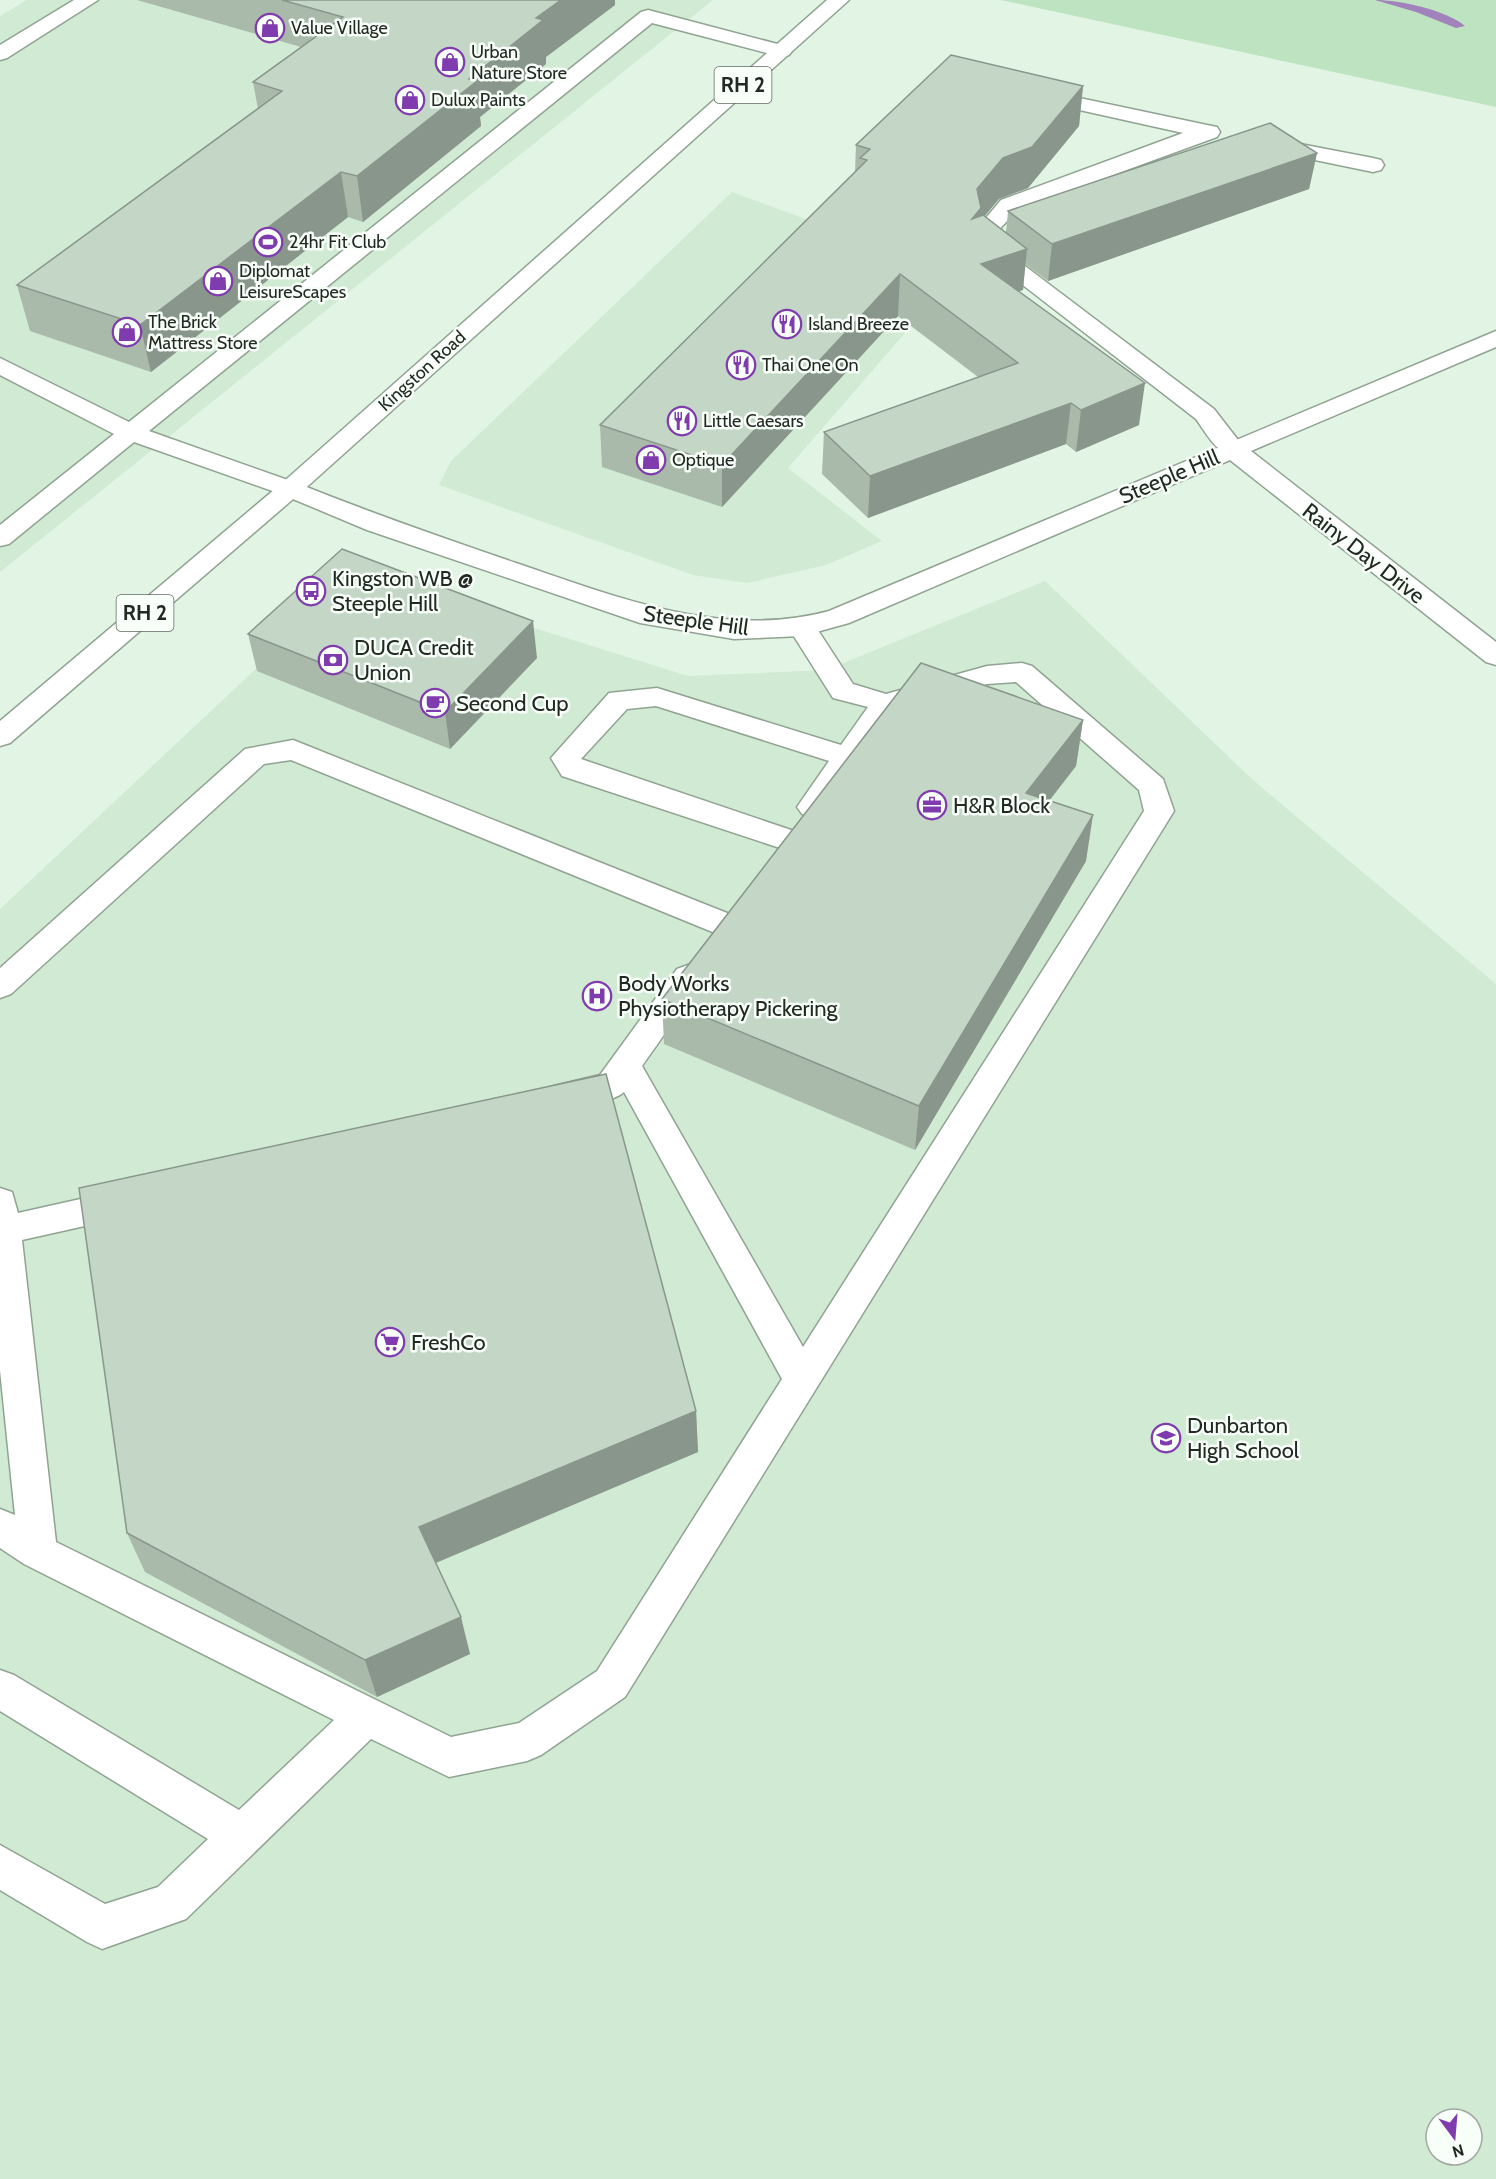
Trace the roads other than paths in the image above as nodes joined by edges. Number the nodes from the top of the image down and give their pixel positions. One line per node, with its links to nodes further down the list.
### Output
1 (88, 0): 5 (street)
2 (839, 0): 4 (street, Kingston Road / RH 2)
3 (640, 8): 4 (street); 11 (street)
4 (782, 51): 13 (street, Kingston Road / RH 2)
5 (0, 54)
6 (1022, 92): 12 (street, Steeple Hill)
7 (1251, 140): 8 (street)
8 (1373, 165)
9 (1496, 338): 12 (street, Steeple Hill)
10 (0, 365): 11 (street, Steeple Hill)
11 (129, 432): 13 (street, Steeple Hill); 14 (street)
12 (1232, 449): 15 (street, Steeple Hill); 16 (street, Rainy Day Drive)
13 (290, 489): 15 (street, Steeple Hill); 18 (street, Kingston Road / RH 2)
14 (0, 538)
15 (802, 627): 17 (street)
16 (1496, 656)
17 (886, 704): 19 (street); 29 (street)
18 (0, 736)
19 (848, 757): 20 (street); 20 (street)
20 (789, 840): 21 (street)
21 (768, 868)
22 (747, 897): 23 (street)
23 (726, 925): 24 (street); 25 (street)
24 (0, 986)
25 (625, 1065): 26 (street); 29 (street)
26 (537, 1103)
27 (156, 1196): 28 (street)
28 (2, 1216): 31 (street)
29 (802, 1380): 33 (street)
30 (0, 1526): 31 (street)
31 (38, 1552): 33 (street)
32 (0, 1689): 34 (street)
33 (367, 1716): 34 (street)
34 (242, 1836): 35 (street)
35 (0, 1866)

